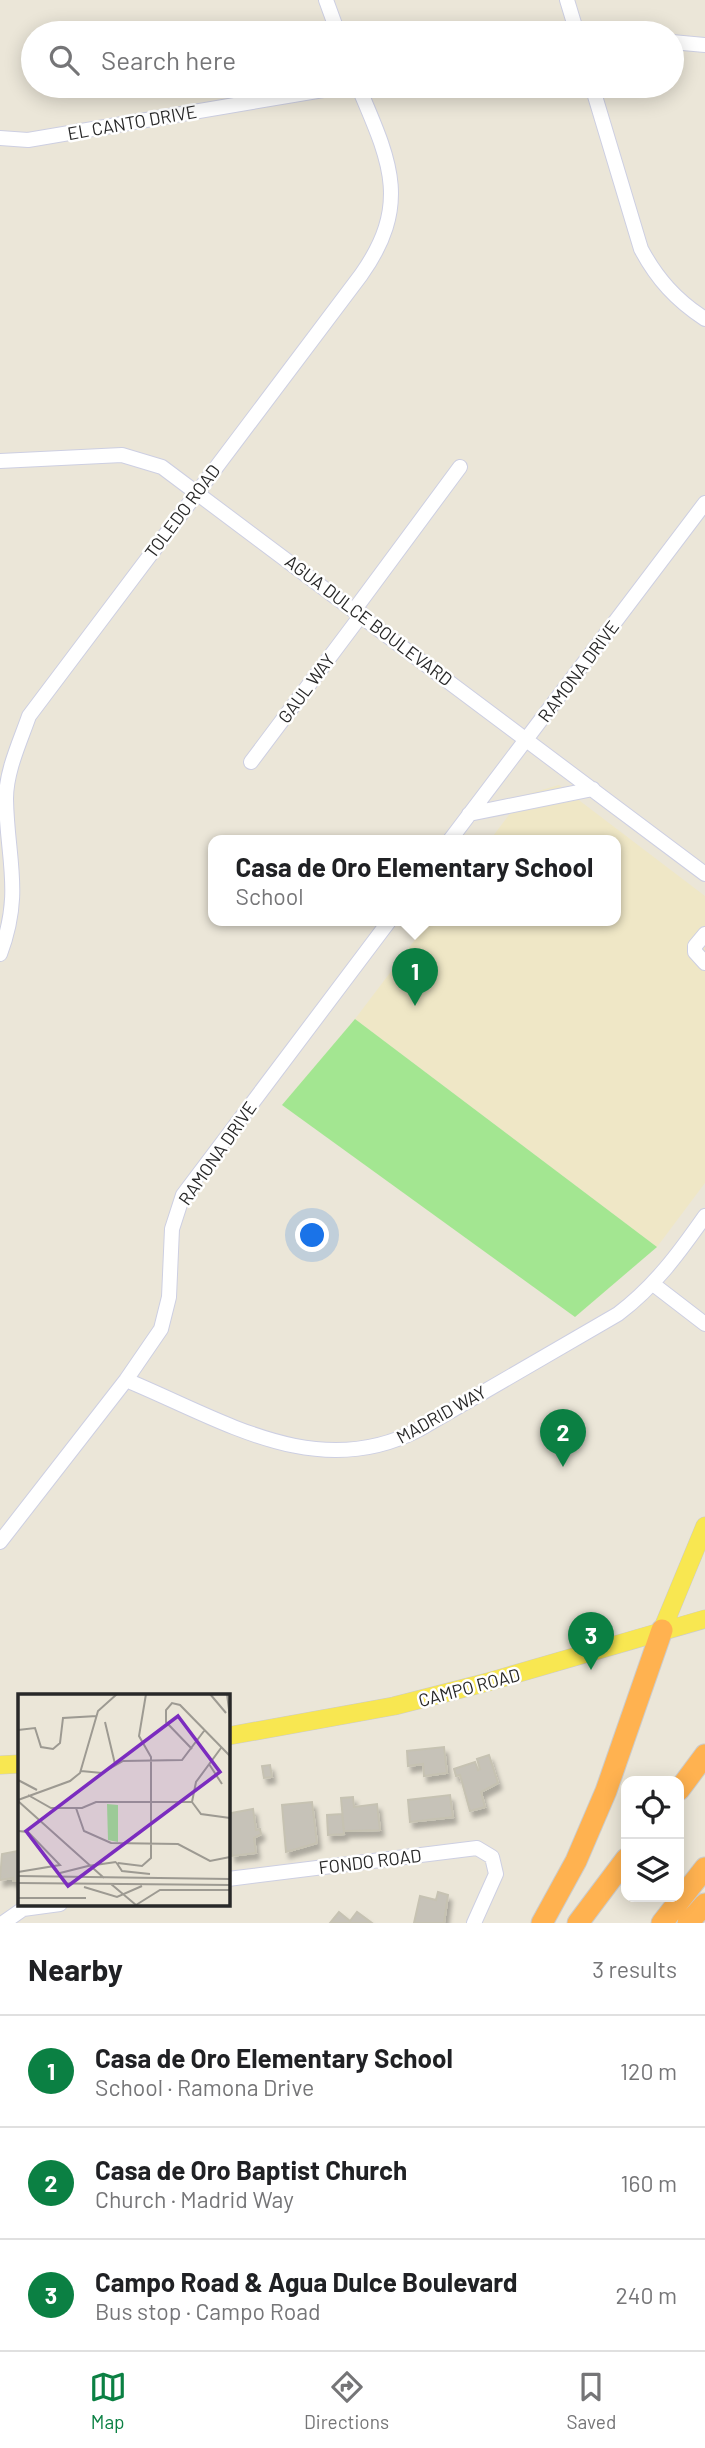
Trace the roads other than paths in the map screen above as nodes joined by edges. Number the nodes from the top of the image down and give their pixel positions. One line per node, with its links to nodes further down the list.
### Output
1 (326, 0): 3 (street)
2 (567, 0): 4 (street)
3 (334, 21)
4 (573, 21)
5 (684, 43): 6 (street)
6 (705, 45)
7 (276, 98): 10 (street, EL CANTO DRIVE)
8 (363, 98): 14 (street, TOLEDO ROAD)
9 (596, 98): 11 (street)
10 (0, 138)
11 (705, 319)
12 (0, 461): 14 (street, AGUA DULCE BOULEVARD)
13 (460, 467): 16 (street, GAUL WAY)
14 (197, 491): 16 (street, AGUA DULCE BOULEVARD); 20 (street, TOLEDO ROAD)
15 (705, 503): 17 (street, RAMONA DRIVE)
16 (358, 612): 17 (street, AGUA DULCE BOULEVARD); 18 (street, GAUL WAY)
17 (527, 738): 19 (street, AGUA DULCE BOULEVARD); 21 (street, RAMONA DRIVE)
18 (251, 762)
19 (593, 789): 21 (street); 23 (street, AGUA DULCE BOULEVARD)
20 (3, 796): 26 (street, TOLEDO ROAD)
21 (469, 814): 22 (street, RAMONA DRIVE)
22 (454, 835)
23 (703, 869)
24 (385, 926): 31 (street, RAMONA DRIVE)
25 (705, 934): 27 (street)
26 (0, 954)
27 (705, 963)
28 (705, 1216): 29 (street, MADRID WAY)
29 (653, 1284): 30 (street); 31 (street, MADRID WAY)
30 (705, 1324)
31 (126, 1380): 33 (street, RAMONA DRIVE)
32 (705, 1526): 35 (main road)
33 (0, 1542)
34 (705, 1619): 35 (main road, CAMPO ROAD)
35 (662, 1630): 36 (main road, CAMPO ROAD); 48 (highway)
36 (229, 1735)
37 (705, 1755): 40 (highway)
38 (18, 1764): 39 (main road)
39 (0, 1765)
40 (684, 1783)
41 (621, 1866): 49 (highway)
42 (705, 1867): 50 (highway)
43 (229, 1880): 47 (street, FONDO ROAD)
44 (705, 1904): 51 (highway)
45 (45, 1906): 46 (street)
46 (3, 1923)
47 (474, 1923)
48 (542, 1923)
49 (578, 1923)
50 (662, 1923)
51 (688, 1923)

